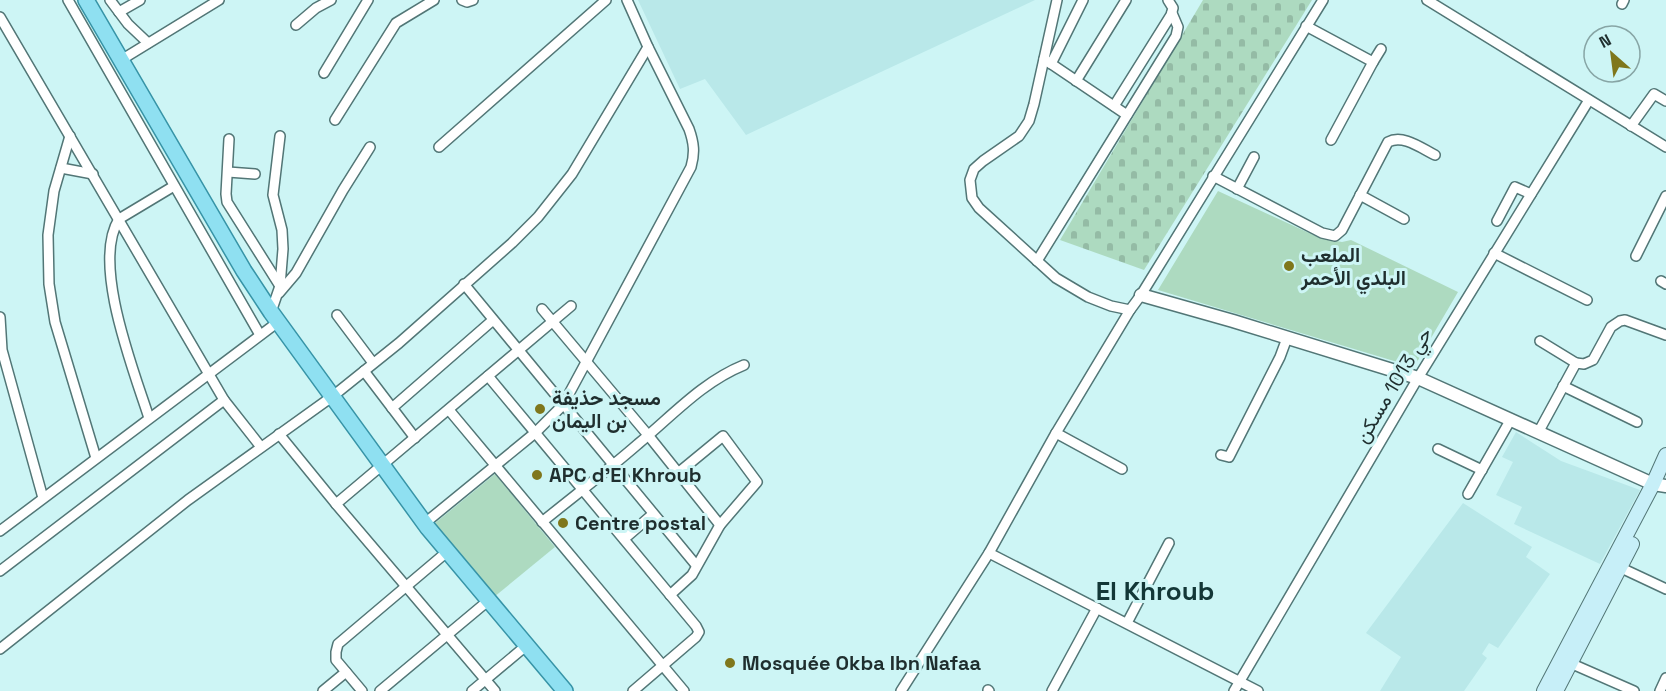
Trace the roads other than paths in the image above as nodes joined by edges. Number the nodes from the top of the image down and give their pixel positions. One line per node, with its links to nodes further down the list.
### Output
1 (68, 0): 26 (street)
2 (86, 0): 26 (main road)
3 (110, 0): 20 (street)
4 (140, 0): 20 (street)
5 (202, 0): 21 (street)
6 (219, 0): 21 (street)
7 (331, 0): 24 (street)
8 (368, 0): 33 (street)
9 (434, 0): 39 (street)
10 (462, 0): 11 (street)
11 (473, 0)
12 (606, 0): 46 (street)
13 (627, 0): 28 (street)
14 (1057, 0): 31 (street)
15 (1083, 0): 31 (street)
16 (1126, 0): 34 (street)
17 (1168, 0): 22 (street)
18 (1323, 0): 25 (street)
19 (1426, 0): 35 (street)
20 (119, 12): 27 (street)
21 (198, 12): 27 (street)
22 (1172, 13): 37 (street); 38 (street)
23 (0, 17): 41 (street)
24 (296, 25)
25 (1306, 26): 32 (street); 54 (street)
26 (100, 40): 30 (main road); 55 (street)
27 (148, 43): 30 (street)
28 (648, 47): 66 (street); 84 (street)
29 (1381, 49): 32 (street)
30 (121, 60): 75 (main road)
31 (1048, 61): 34 (street); 65 (street)
32 (1373, 62): 44 (street)
33 (324, 73)
34 (1076, 81): 37 (street)
35 (1589, 100): 40 (street); 57 (street, حي 1013 مسكن)
36 (1666, 101): 40 (street)
37 (1114, 106): 38 (street)
38 (1127, 115): 65 (street)
39 (335, 120)
40 (1631, 126): 47 (street)
41 (70, 136): 50 (street); 52 (street)
42 (280, 136): 67 (street)
43 (229, 139): 51 (street)
44 (1331, 140)
45 (370, 147): 67 (street)
46 (439, 147)
47 (1666, 147)
48 (1436, 156): 58 (street)
49 (1254, 157): 56 (street)
50 (61, 168): 52 (street); 110 (street)
51 (228, 172): 53 (street); 67 (street)
52 (93, 174): 60 (street)
53 (255, 174)
54 (1213, 176): 56 (street); 68 (street)
55 (174, 186): 60 (street); 78 (street)
56 (1237, 189): 58 (street)
57 (1531, 194): 62 (street); 63 (street, حي 1013 مسكن)
58 (1360, 195): 61 (street)
59 (1666, 196): 64 (street)
60 (119, 219): 88 (street); 97 (street)
61 (1404, 219)
62 (1497, 221)
63 (1494, 253): 69 (street); 90 (street, حي 1013 مسكن)
64 (1636, 256)
65 (1037, 261): 72 (street)
66 (464, 284): 76 (street); 83 (street)
67 (280, 290): 75 (street)
68 (1141, 295): 72 (street); 80 (street)
69 (1587, 300)
70 (571, 306): 77 (street)
71 (542, 309): 77 (street)
72 (1130, 310): 102 (street)
73 (337, 315): 83 (street)
74 (0, 317): 120 (street)
75 (274, 317): 78 (street); 92 (main road)
76 (493, 320): 82 (street); 95 (street)
77 (552, 321): 82 (street); 84 (street)
78 (260, 335): 88 (street)
79 (1666, 335): 85 (street)
80 (1287, 338): 90 (street); 108 (street)
81 (1540, 341): 85 (street)
82 (518, 350): 89 (street); 94 (street)
83 (373, 363): 87 (street)
84 (586, 363): 94 (street); 104 (street)
85 (1576, 363): 91 (street)
86 (744, 365): 104 (street)
87 (364, 370): 92 (street); 95 (street)
88 (209, 373): 93 (street); 97 (street)
89 (488, 376): 96 (street); 101 (street)
90 (1418, 378): 98 (street); 148 (street, حي 1013 مسكن)
91 (1563, 386): 99 (street); 100 (street)
92 (333, 396): 103 (street); 111 (main road)
93 (224, 400): 106 (street); 133 (street)
94 (563, 405): 101 (street); 113 (street)
95 (392, 408): 105 (street)
96 (449, 410): 105 (street); 112 (street)
97 (149, 418): 110 (street)
98 (1511, 419): 100 (street); 115 (street)
99 (1637, 422)
100 (1539, 432): 117 (street)
101 (535, 433): 112 (street); 118 (street)
102 (1056, 433): 114 (street); 130 (street)
103 (279, 434): 106 (street); 121 (street)
104 (648, 435): 113 (street); 116 (street)
105 (415, 438): 111 (street)
106 (261, 447): 142 (street)
107 (1438, 449): 115 (street)
108 (1221, 455)
109 (1666, 455): 117 (main road)
110 (96, 458): 120 (street)
111 (383, 464): 121 (street); 124 (main road)
112 (495, 465): 123 (street); 124 (street)
113 (614, 465): 118 (street); 122 (street)
114 (1122, 469)
115 (1482, 470): 119 (street)
116 (678, 472): 125 (street); 125 (street)
117 (1662, 482): 132 (main road)
118 (583, 489): 123 (street); 127 (street)
119 (1468, 494)
120 (43, 498): 126 (street)
121 (336, 504): 134 (street)
122 (653, 514): 127 (street); 131 (street)
123 (542, 522): 144 (street)
124 (425, 523): 129 (main road)
125 (720, 525): 131 (street)
126 (0, 531)
127 (624, 539): 136 (street)
128 (1169, 543): 139 (street)
129 (448, 551): 134 (street); 137 (main road)
130 (989, 553): 138 (street); 157 (street)
131 (696, 565): 136 (street)
132 (1616, 565): 135 (street); 143 (main road); 161 (main road)
133 (0, 571)
134 (407, 585): 140 (street); 145 (street)
135 (1666, 589)
136 (670, 595): 144 (street)
137 (489, 600): 140 (street); 141 (main road)
138 (1097, 608): 139 (street); 158 (street)
139 (1126, 623): 148 (street)
140 (448, 634): 147 (street); 151 (street)
141 (527, 645): 147 (street); 154 (main road)
142 (0, 649)
143 (1570, 663): 162 (main road); 163 (street)
144 (662, 666): 155 (street); 156 (street)
145 (346, 672): 149 (street); 150 (street)
146 (1666, 678): 164 (street)
147 (486, 680): 152 (street); 153 (street)
148 (1239, 681): 159 (street, حي 1013 مسكن); 160 (street)
149 (323, 691)
150 (362, 691)
151 (380, 691)
152 (472, 691)
153 (495, 691)
154 (565, 691)
155 (633, 691)
156 (684, 691)
157 (901, 691)
158 (1052, 691)
159 (1234, 691)
160 (1258, 691)
161 (1544, 691)
162 (1556, 691)
163 (1634, 691)
164 (1660, 691)

